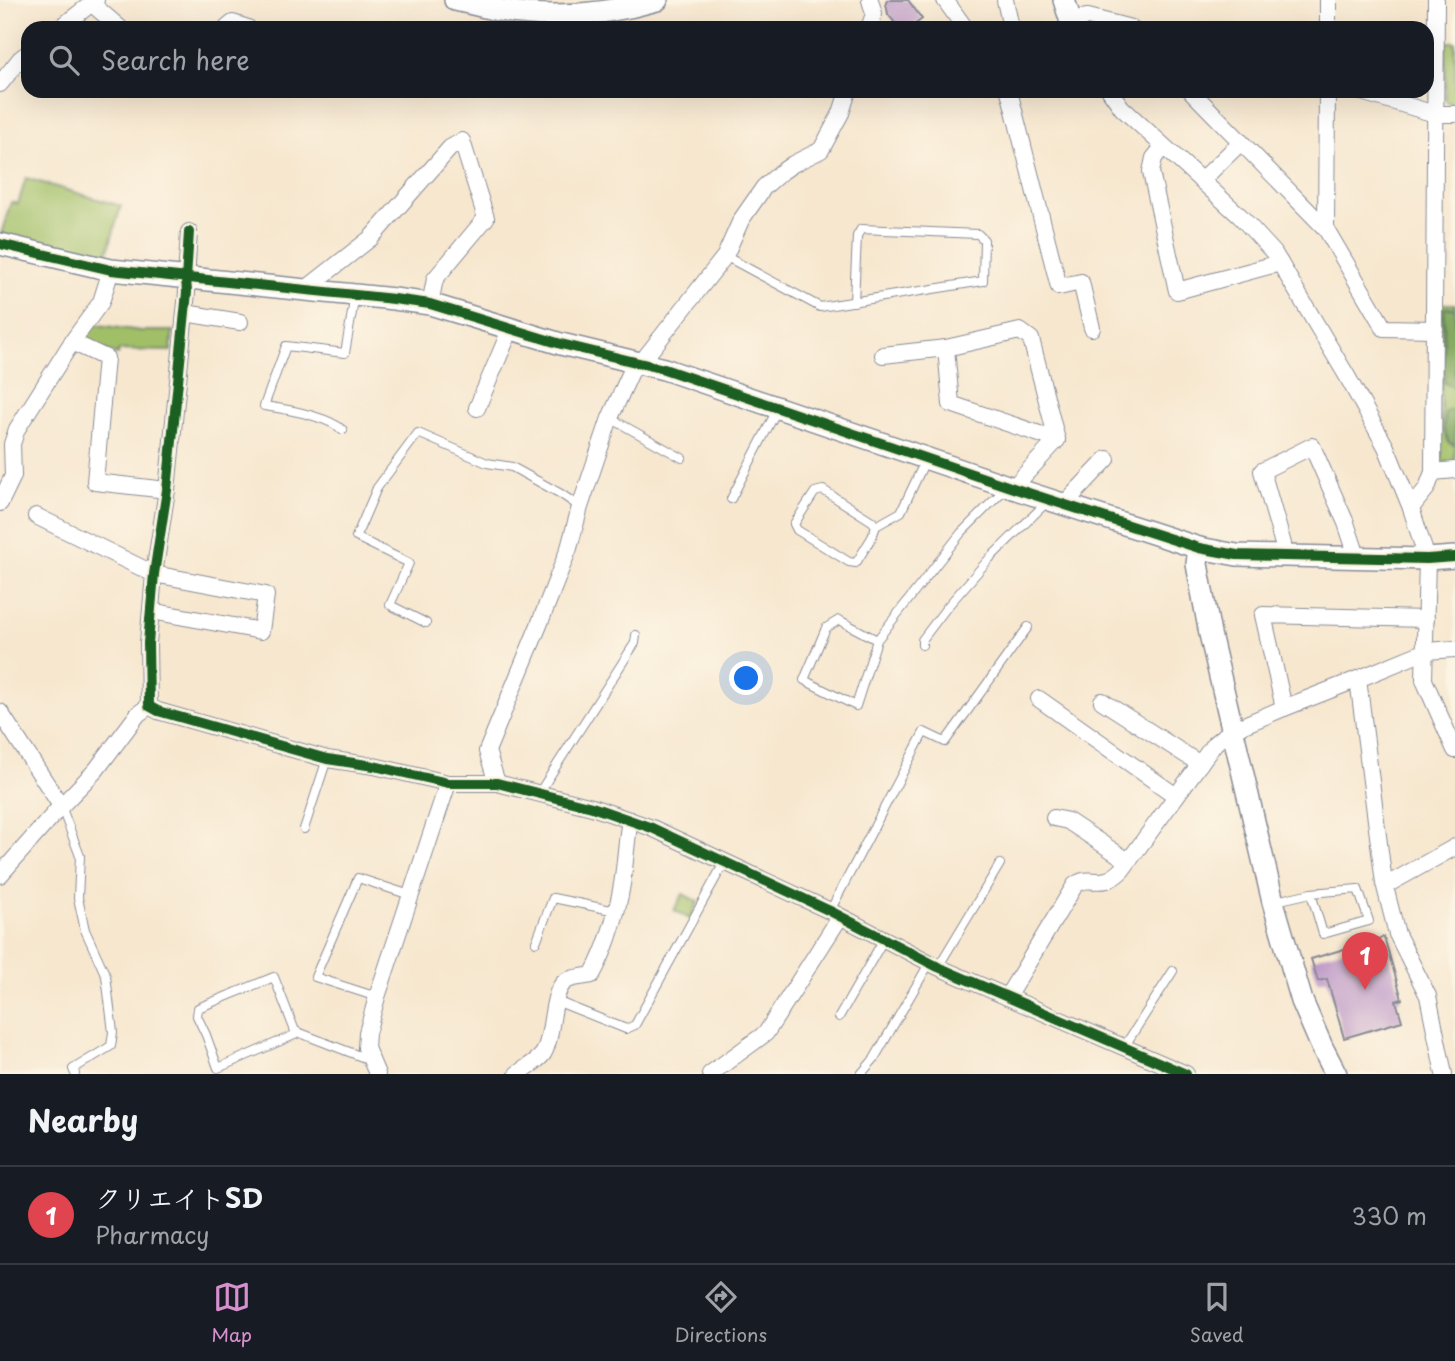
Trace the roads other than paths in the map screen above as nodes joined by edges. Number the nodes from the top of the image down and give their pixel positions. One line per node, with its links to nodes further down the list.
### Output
1 (455, 0): 2 (street)
2 (657, 0)
3 (870, 0): 12 (street)
4 (945, 0): 13 (street)
5 (1005, 0): 14 (street)
6 (1328, 0): 16 (street)
7 (1436, 0): 25 (street)
8 (94, 2): 10 (street); 11 (street)
9 (1069, 16): 15 (street)
10 (70, 21)
11 (113, 21)
12 (872, 21)
13 (960, 21)
14 (1010, 21)
15 (1103, 21)
16 (1328, 21)
17 (21, 58): 18 (street)
18 (0, 84)
19 (846, 98): 33 (street)
20 (1011, 98): 44 (street)
21 (1115, 98): 28 (street)
22 (1198, 98): 27 (street)
23 (1327, 98): 30 (street)
24 (1381, 98): 25 (street)
25 (1435, 114): 26 (street); 45 (street)
26 (1455, 114)
27 (1240, 143): 29 (street); 30 (street)
28 (1163, 147): 29 (street); 34 (street)
29 (1201, 181): 34 (street)
30 (1326, 229): 45 (street)
31 (190, 232): 36 (street)
32 (0, 244): 35 (street)
33 (724, 256): 39 (lane); 49 (street)
34 (1280, 263): 66 (street)
35 (111, 270): 36 (street); 46 (street)
36 (186, 279): 37 (street); 41 (street)
37 (310, 291): 38 (street); 40 (street)
38 (355, 295): 40 (street); 53 (lane)
39 (854, 302): 39 (lane)
40 (430, 304): 43 (street)
41 (185, 313): 42 (street); 61 (street)
42 (240, 322)
43 (511, 328): 49 (street); 50 (street)
44 (1092, 328)
45 (1434, 329): 59 (street)
46 (72, 342): 61 (street); 64 (street)
47 (946, 348): 48 (street); 54 (street); 54 (street)
48 (883, 355)
49 (637, 363): 51 (street); 52 (street)
50 (477, 408)
51 (778, 408): 56 (street); 62 (lane)
52 (610, 418): 55 (lane); 65 (street)
53 (343, 430)
54 (1057, 440): 60 (street)
55 (682, 458)
56 (926, 459): 60 (street); 68 (lane)
57 (1107, 459): 63 (street)
58 (1455, 471): 59 (street)
59 (1433, 472): 66 (street)
60 (1010, 487): 63 (street); 80 (lane)
61 (167, 490): 74 (street)
62 (731, 499)
63 (1057, 502): 69 (street); 81 (lane)
64 (0, 503)
65 (580, 507): 77 (lane); 92 (street)
66 (1411, 508): 73 (street)
67 (36, 516): 74 (street)
68 (876, 526): 68 (lane)
69 (1199, 548): 70 (street); 90 (street)
70 (1283, 556): 71 (street); 71 (street)
71 (1356, 557): 73 (street)
72 (1455, 557): 73 (street)
73 (1427, 559): 76 (street)
74 (154, 574): 75 (street); 75 (street)
75 (151, 611): 87 (street)
76 (1426, 619): 83 (street); 88 (street)
77 (426, 623)
78 (1028, 627): 114 (lane)
79 (636, 635): 98 (lane)
80 (877, 640): 80 (lane)
81 (922, 645)
82 (1455, 649): 83 (street)
83 (1426, 651): 84 (street); 91 (street)
84 (1358, 679): 88 (street); 109 (street)
85 (1039, 699): 99 (street)
86 (1102, 701): 94 (street)
87 (149, 706): 93 (street); 100 (street)
88 (1284, 708): 90 (street)
89 (0, 712): 100 (street)
90 (1233, 730): 94 (street); 112 (street)
91 (1454, 745)
92 (487, 751): 96 (street); 97 (street)
93 (327, 759): 95 (street); 103 (lane)
94 (1200, 764): 99 (street)
95 (448, 783): 96 (street); 111 (street)
96 (475, 783): 97 (street)
97 (497, 783): 98 (street)
98 (538, 793): 102 (street)
99 (1177, 796): 106 (street)
100 (61, 806): 108 (street); 126 (lane)
101 (1054, 818): 106 (street)
102 (630, 820): 105 (street); 113 (street)
103 (304, 829)
104 (1455, 847): 109 (street)
105 (725, 861): 114 (street); 121 (lane)
106 (1128, 861): 120 (street)
107 (1000, 864): 117 (lane)
108 (0, 875)
109 (1384, 883): 132 (street)
110 (1311, 893): 110 (lane); 112 (lane)
111 (410, 895): 119 (street); 119 (lane)
112 (1273, 902): 131 (street)
113 (616, 911): 116 (lane); 121 (street)
114 (835, 914): 115 (street); 128 (street)
115 (884, 939): 117 (street); 122 (lane)
116 (536, 942)
117 (934, 965): 120 (street); 129 (lane)
118 (1173, 971): 124 (lane)
119 (377, 997): 125 (street)
120 (1007, 997): 124 (street)
121 (556, 1001): 127 (street)
122 (839, 1017)
123 (299, 1033): 123 (lane); 125 (lane)
124 (1124, 1047): 130 (street)
125 (373, 1067)
126 (75, 1074)
127 (517, 1074)
128 (710, 1074)
129 (861, 1074)
130 (1186, 1074)
131 (1336, 1074)
132 (1444, 1074)

